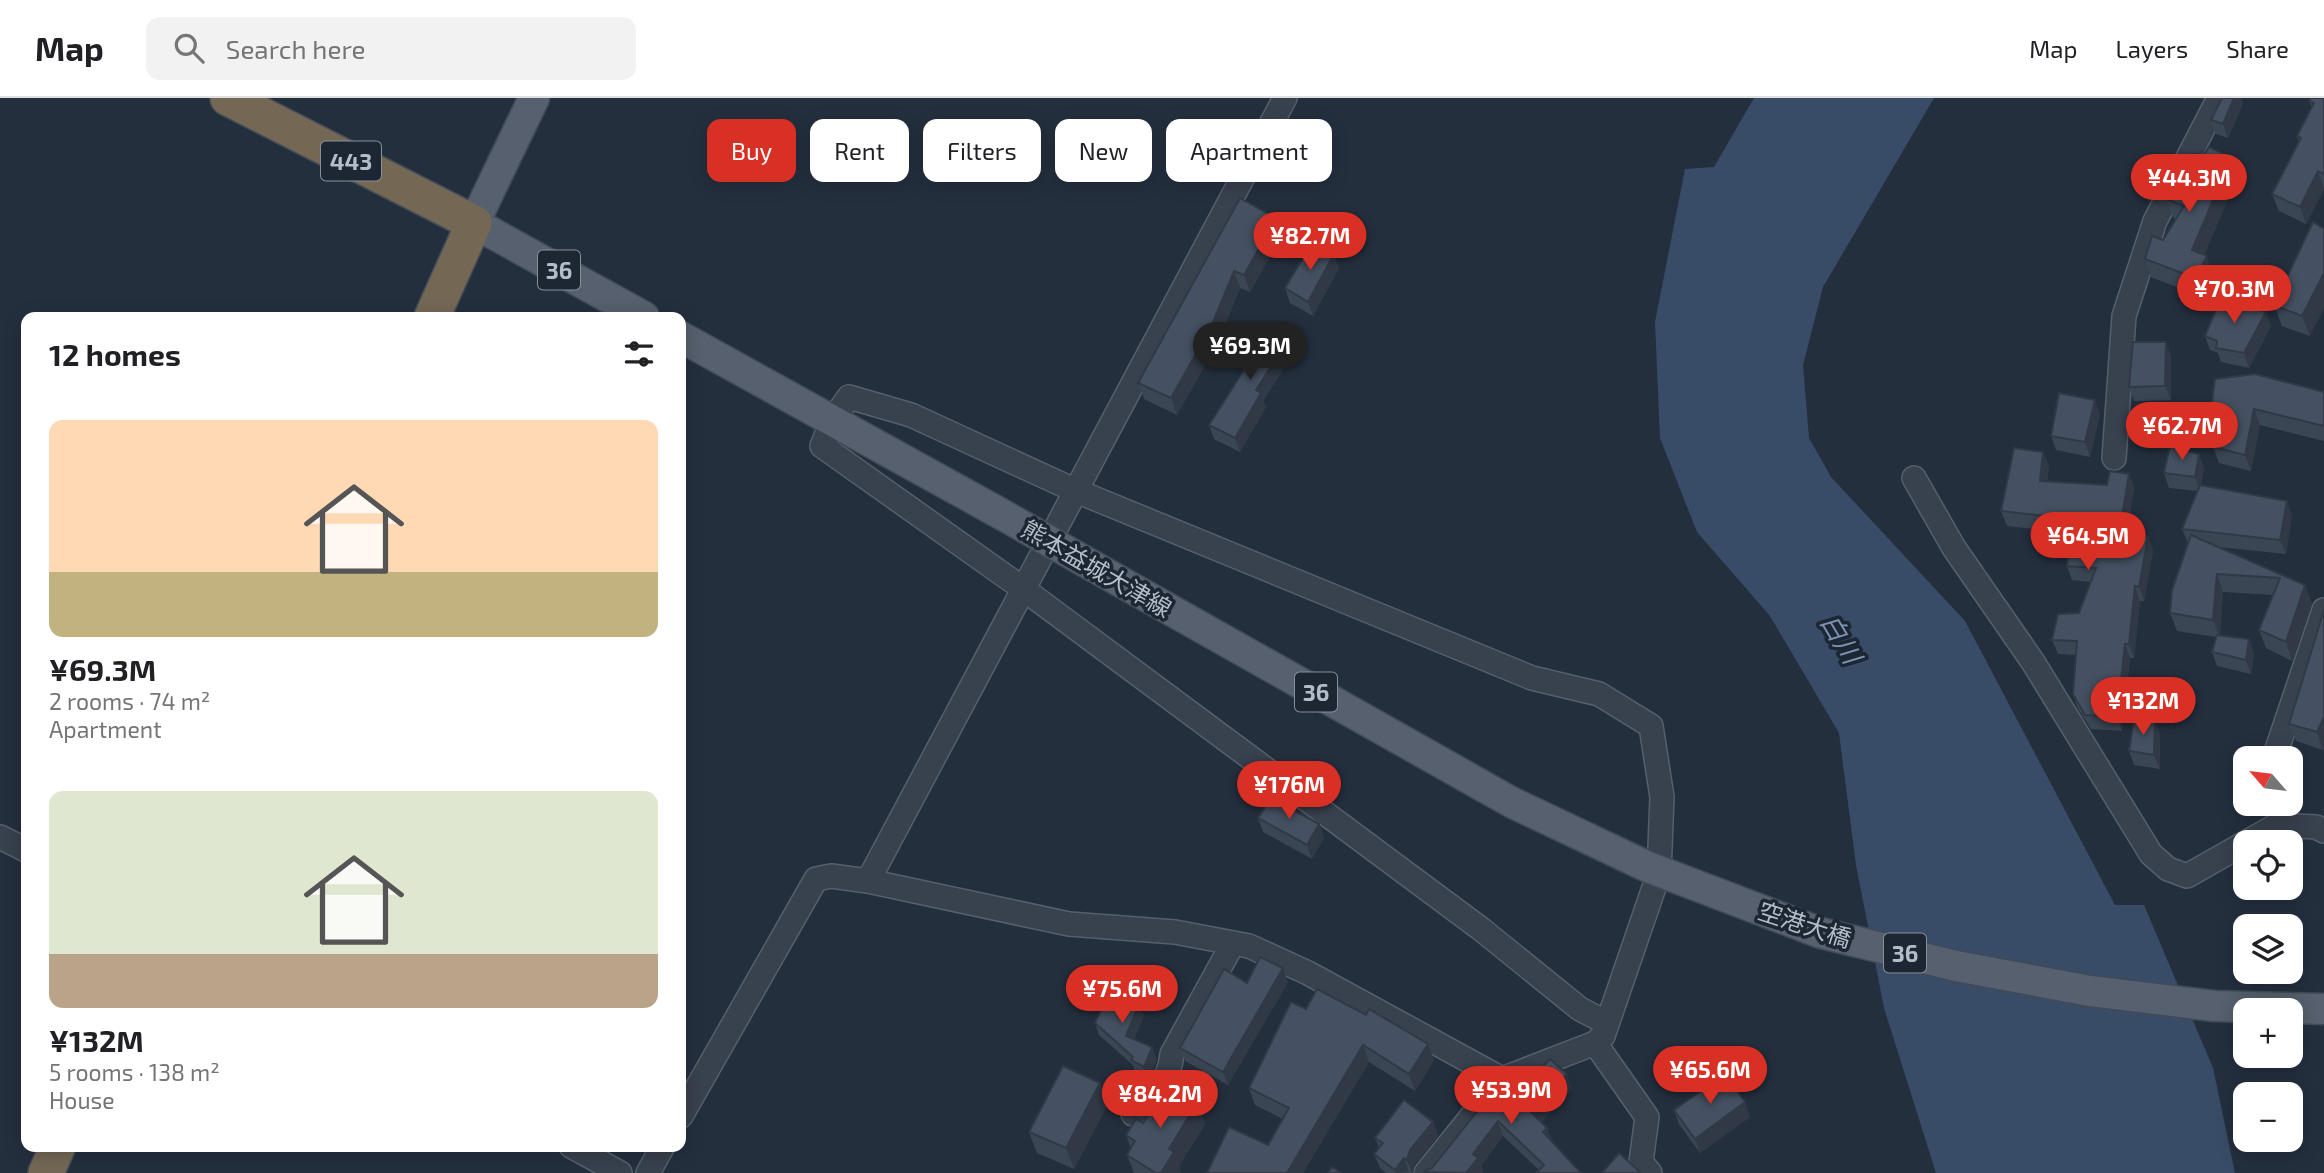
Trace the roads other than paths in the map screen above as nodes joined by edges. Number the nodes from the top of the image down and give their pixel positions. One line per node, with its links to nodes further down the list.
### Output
1 (229, 98): 5 (highway, 443)
2 (534, 98): 5 (main road)
3 (1285, 98): 12 (street)
4 (2219, 98): 10 (street)
5 (474, 223): 6 (highway); 7 (main road, 36)
6 (434, 312)
7 (635, 312)
8 (686, 340): 9 (main road, 熊本益城大津線 / 36)
9 (832, 421): 12 (street); 13 (street); 16 (main road, 熊本益城大津線 / 36, bridge)
10 (2114, 458)
11 (1914, 478): 23 (street)
12 (1074, 490): 13 (street); 27 (street)
13 (1022, 588): 24 (street); 27 (street)
14 (2324, 610): 15 (street)
15 (2278, 746)
16 (1511, 802): 26 (main road, 空港大橋 / 36, bridge)
17 (2274, 816): 19 (street)
18 (2282, 816): 20 (street)
19 (2259, 830)
20 (2324, 831)
21 (0, 836): 22 (street)
22 (21, 847)
23 (2233, 849)
24 (868, 881): 25 (street); 30 (street)
25 (1232, 945): 29 (street); 31 (street)
26 (2324, 1009)
27 (1607, 1023): 28 (street)
28 (1595, 1044): 29 (street); 39 (street)
29 (1502, 1079): 38 (street)
30 (686, 1107)
31 (1133, 1114)
32 (55, 1152): 35 (highway)
33 (582, 1152): 36 (street)
34 (660, 1152): 37 (street)
35 (46, 1173)
36 (620, 1173)
37 (648, 1173)
38 (1426, 1173)
39 (1650, 1173)

